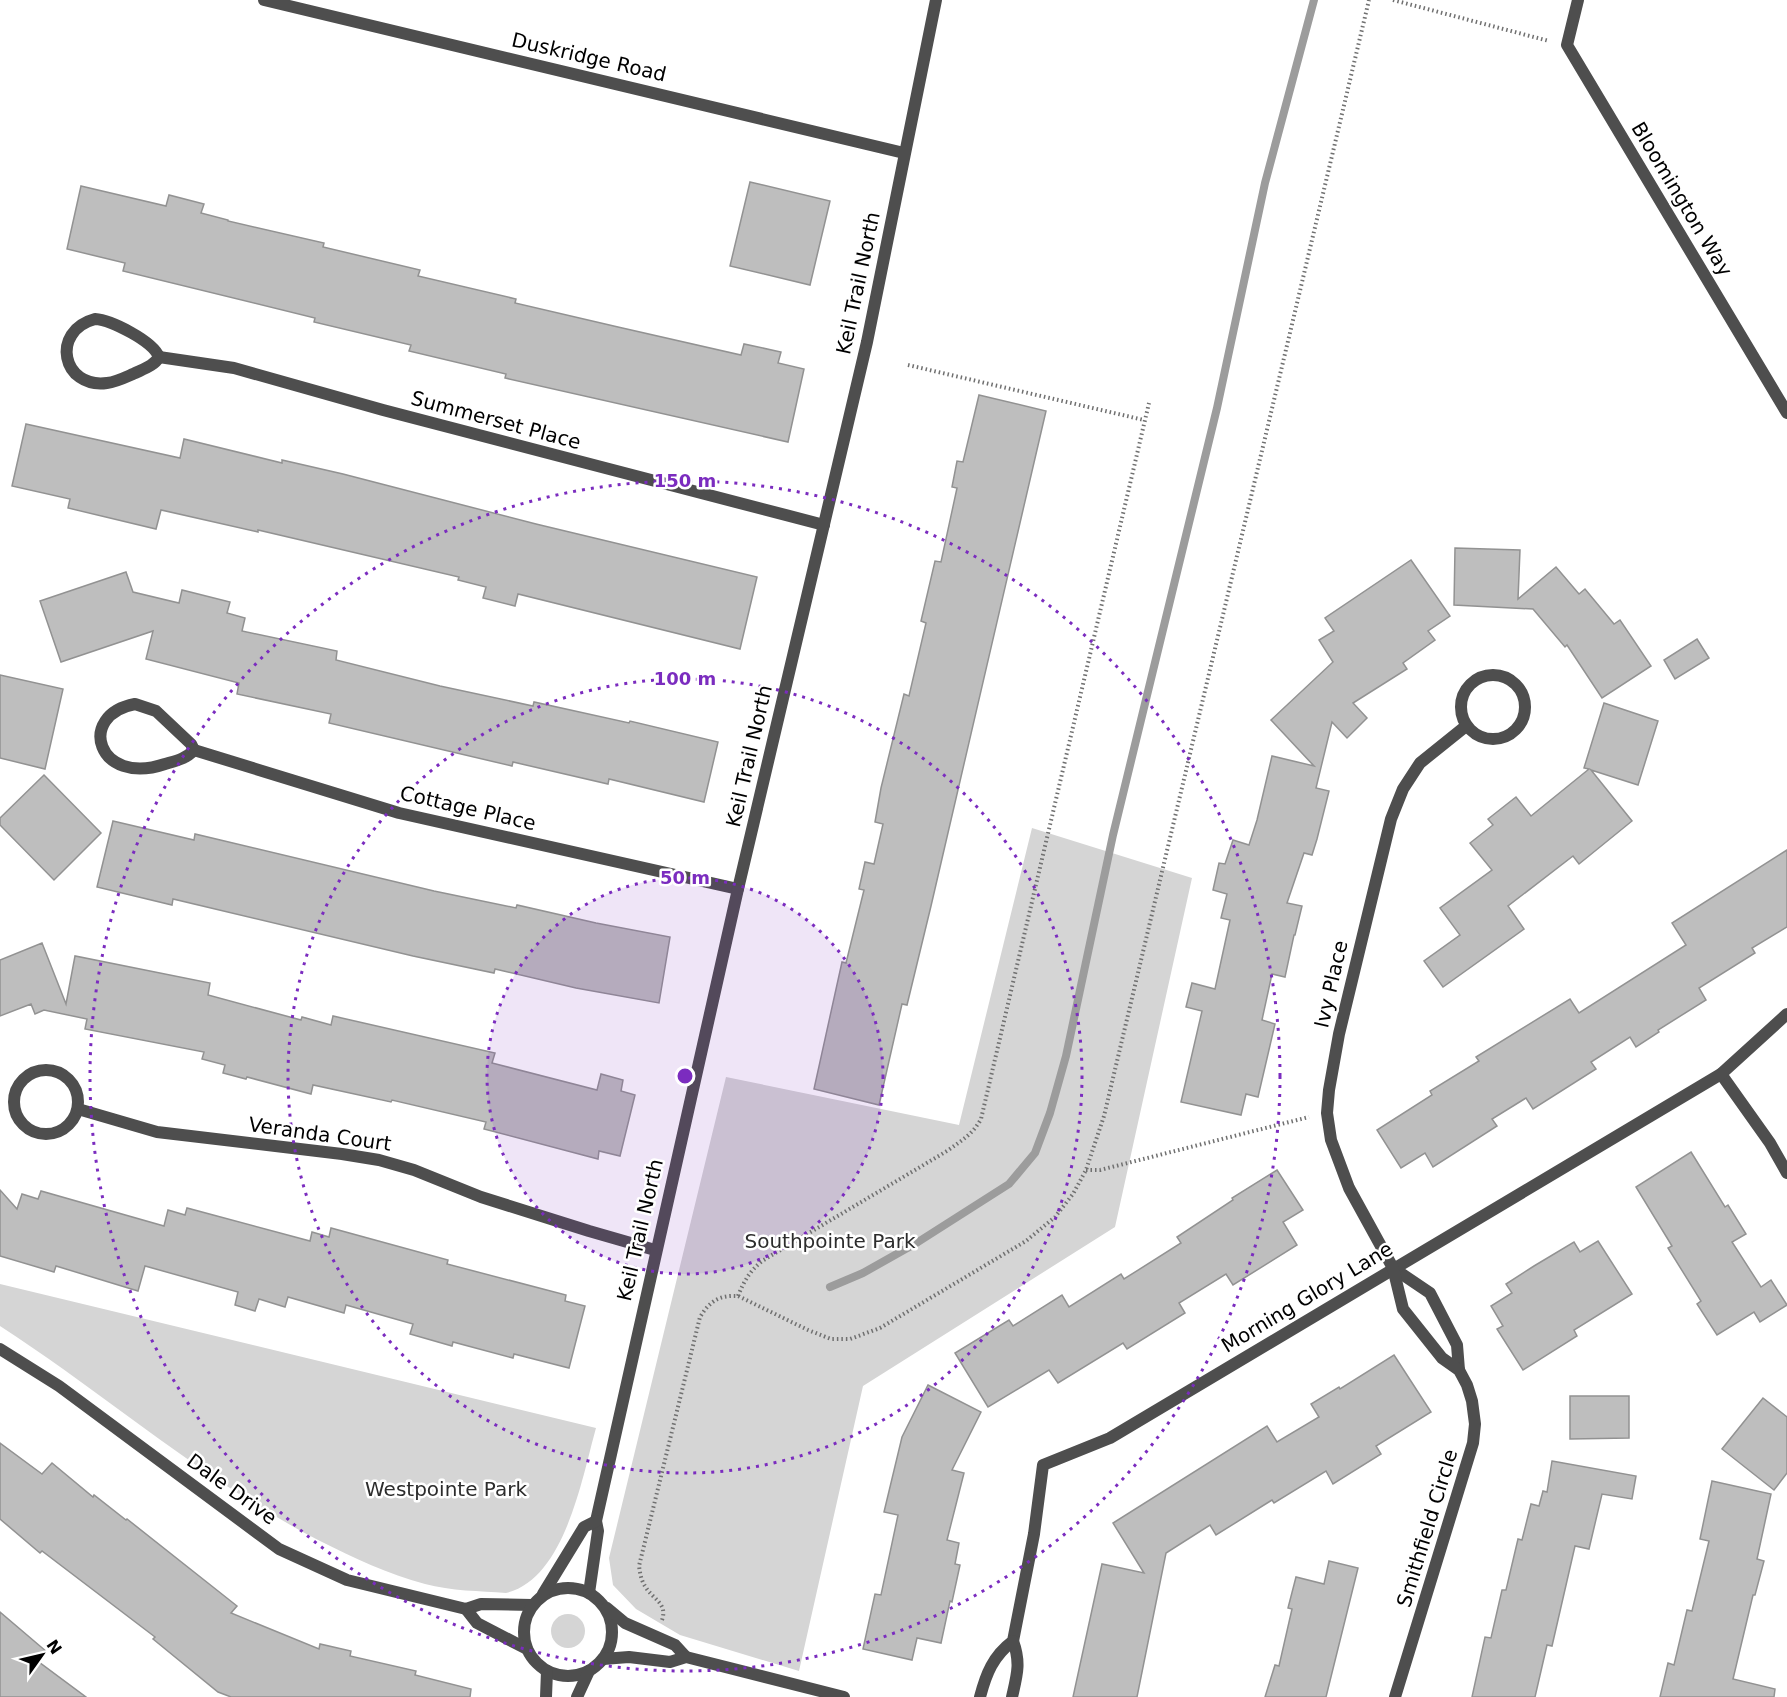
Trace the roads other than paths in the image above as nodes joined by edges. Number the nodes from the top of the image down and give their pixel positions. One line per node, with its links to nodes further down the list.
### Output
1 (264, 0): 4 (street, Duskridge Road)
2 (936, 0): 4 (street, Keil Trail North)
3 (1578, 0): 6 (street, Bloomington Way)
4 (904, 153): 7 (street, Keil Trail North)
5 (159, 357): 5 (street); 7 (street, Summerset Place)
6 (1787, 413)
7 (824, 525): 10 (street, Keil Trail North)
8 (1466, 726): 8 (street); 16 (street, Ivy Place)
9 (194, 750): 9 (street); 10 (street, Cottage Place)
10 (738, 889): 15 (street, Keil Trail North)
11 (1787, 1014): 12 (street, Morning Glory Lane)
12 (1720, 1074): 14 (street); 16 (street, Morning Glory Lane)
13 (78, 1110): 13 (street); 15 (street, Veranda Court)
14 (1787, 1173)
15 (656, 1250): 19 (street, Keil Trail North)
16 (1393, 1268): 18 (street, Smithfield Circle); 18 (street, Smithfield Circle); 25 (street, Morning Glory Lane)
17 (0, 1349): 24 (street, Dale Drive)
18 (1459, 1370): 36 (street, Smithfield Circle)
19 (596, 1521): 20 (street, Keil Trail North); 21 (street)
20 (590, 1593): 21 (street); 23 (street)
21 (543, 1594): 22 (street)
22 (532, 1605): 24 (street, Dale Drive); 26 (street)
23 (604, 1606): 27 (street); 28 (street)
24 (466, 1609): 26 (street, Dale Drive)
25 (1012, 1641): 34 (street, Morning Glory Lane); 35 (street)
26 (527, 1649): 29 (street)
27 (686, 1657): 28 (street); 33 (street)
28 (603, 1659): 30 (street)
29 (547, 1671): 30 (street); 31 (street)
30 (589, 1671): 32 (street)
31 (546, 1697)
32 (577, 1697)
33 (844, 1697)
34 (980, 1697)
35 (1012, 1697)
36 (1395, 1697)

